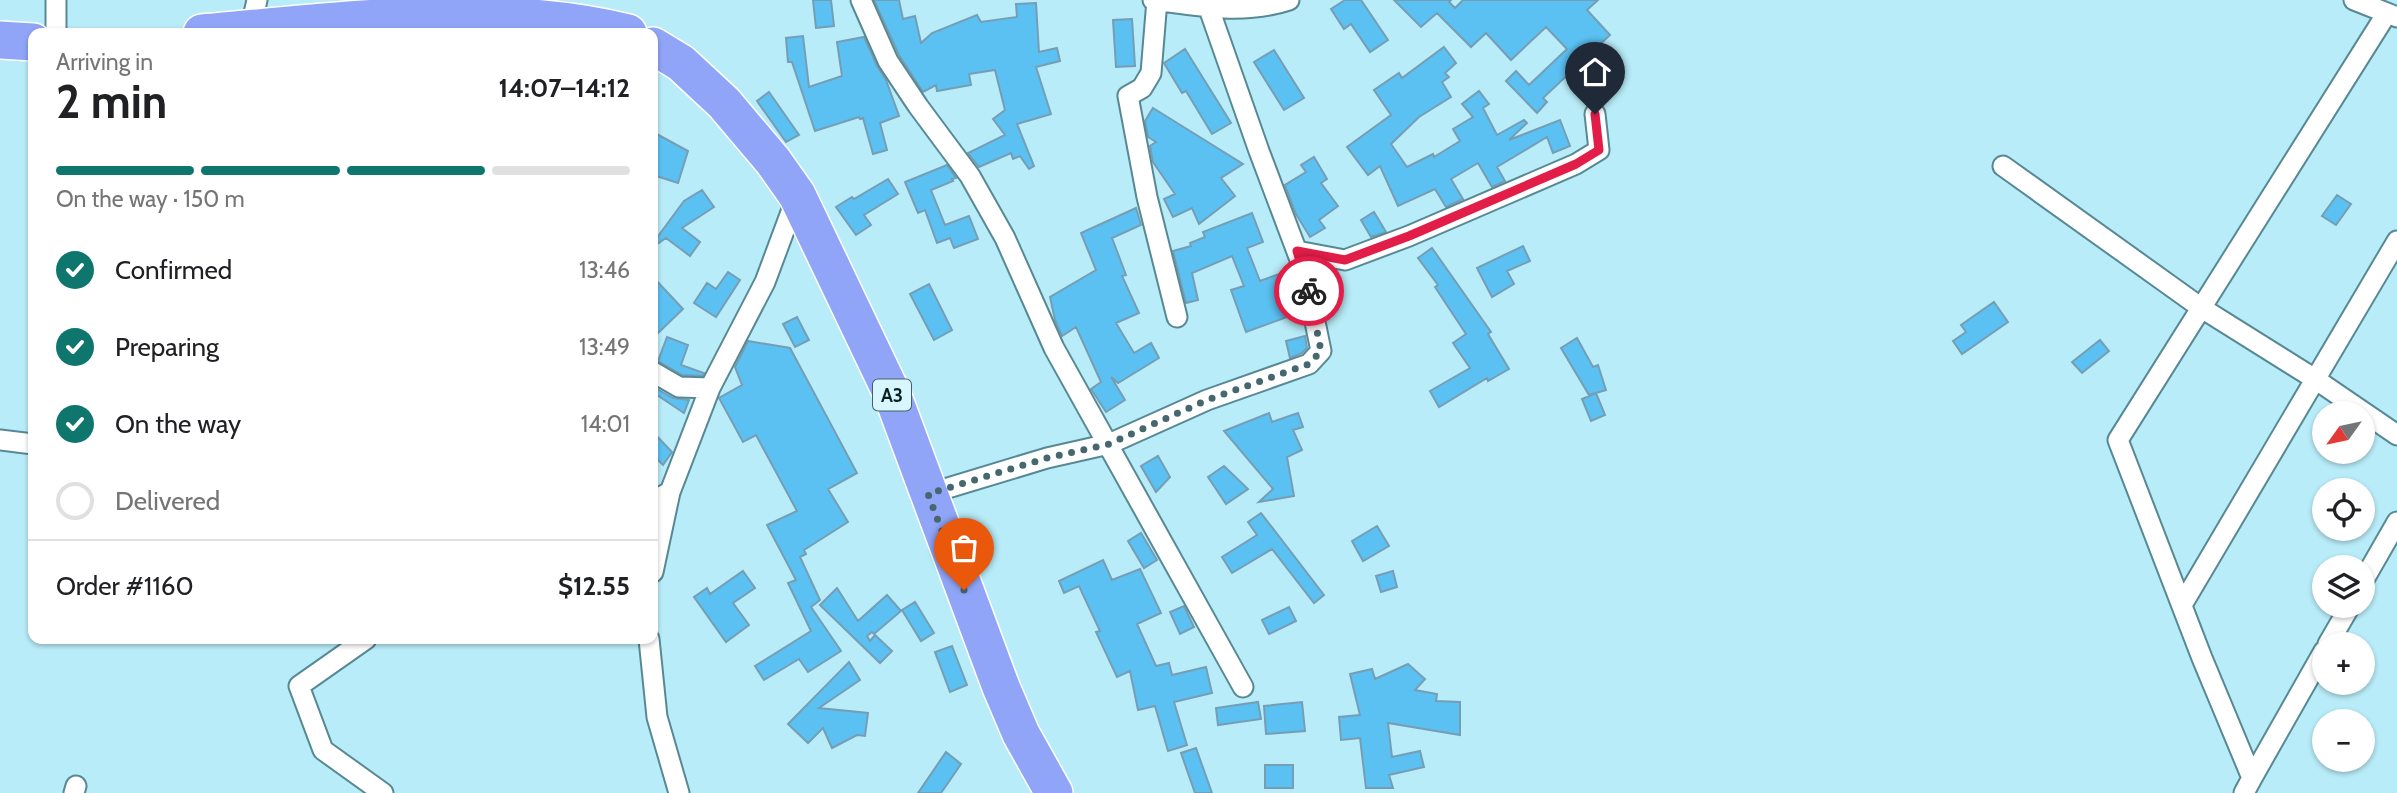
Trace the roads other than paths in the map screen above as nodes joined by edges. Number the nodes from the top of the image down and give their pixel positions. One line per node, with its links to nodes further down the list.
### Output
1 (56, 0): 10 (street)
2 (861, 0): 29 (street)
3 (1155, 0): 7 (street); 22 (street)
4 (1289, 0): 7 (street)
5 (2354, 0): 9 (street)
6 (436, 3): 8 (highway); 12 (highway)
7 (1207, 4): 20 (street)
8 (254, 14): 11 (highway)
9 (2392, 15): 21 (street)
10 (56, 28)
11 (216, 28)
12 (614, 28)
13 (0, 40): 14 (highway)
14 (28, 42)
15 (658, 49): 18 (highway, A3)
16 (1595, 114): 20 (street)
17 (2003, 166): 21 (street)
18 (797, 195): 25 (street); 30 (highway, A3)
19 (2397, 241): 24 (street)
20 (1297, 251): 29 (street)
21 (2200, 307): 24 (street); 35 (street)
22 (1177, 317)
23 (658, 375): 25 (street)
24 (2315, 379): 26 (street); 35 (street)
25 (710, 388): 31 (street)
26 (2397, 435)
27 (0, 440): 28 (street)
28 (28, 443)
29 (1109, 444): 30 (street); 39 (street)
30 (928, 494): 43 (highway, A3)
31 (661, 497): 33 (street)
32 (2397, 522): 34 (street)
33 (658, 525)
34 (2375, 560)
35 (2182, 605): 40 (street)
36 (359, 644): 41 (street)
37 (650, 644): 42 (street)
38 (2312, 672): 40 (street)
39 (1243, 687)
40 (2248, 785)
41 (383, 793)
42 (679, 793)
43 (1054, 793)

